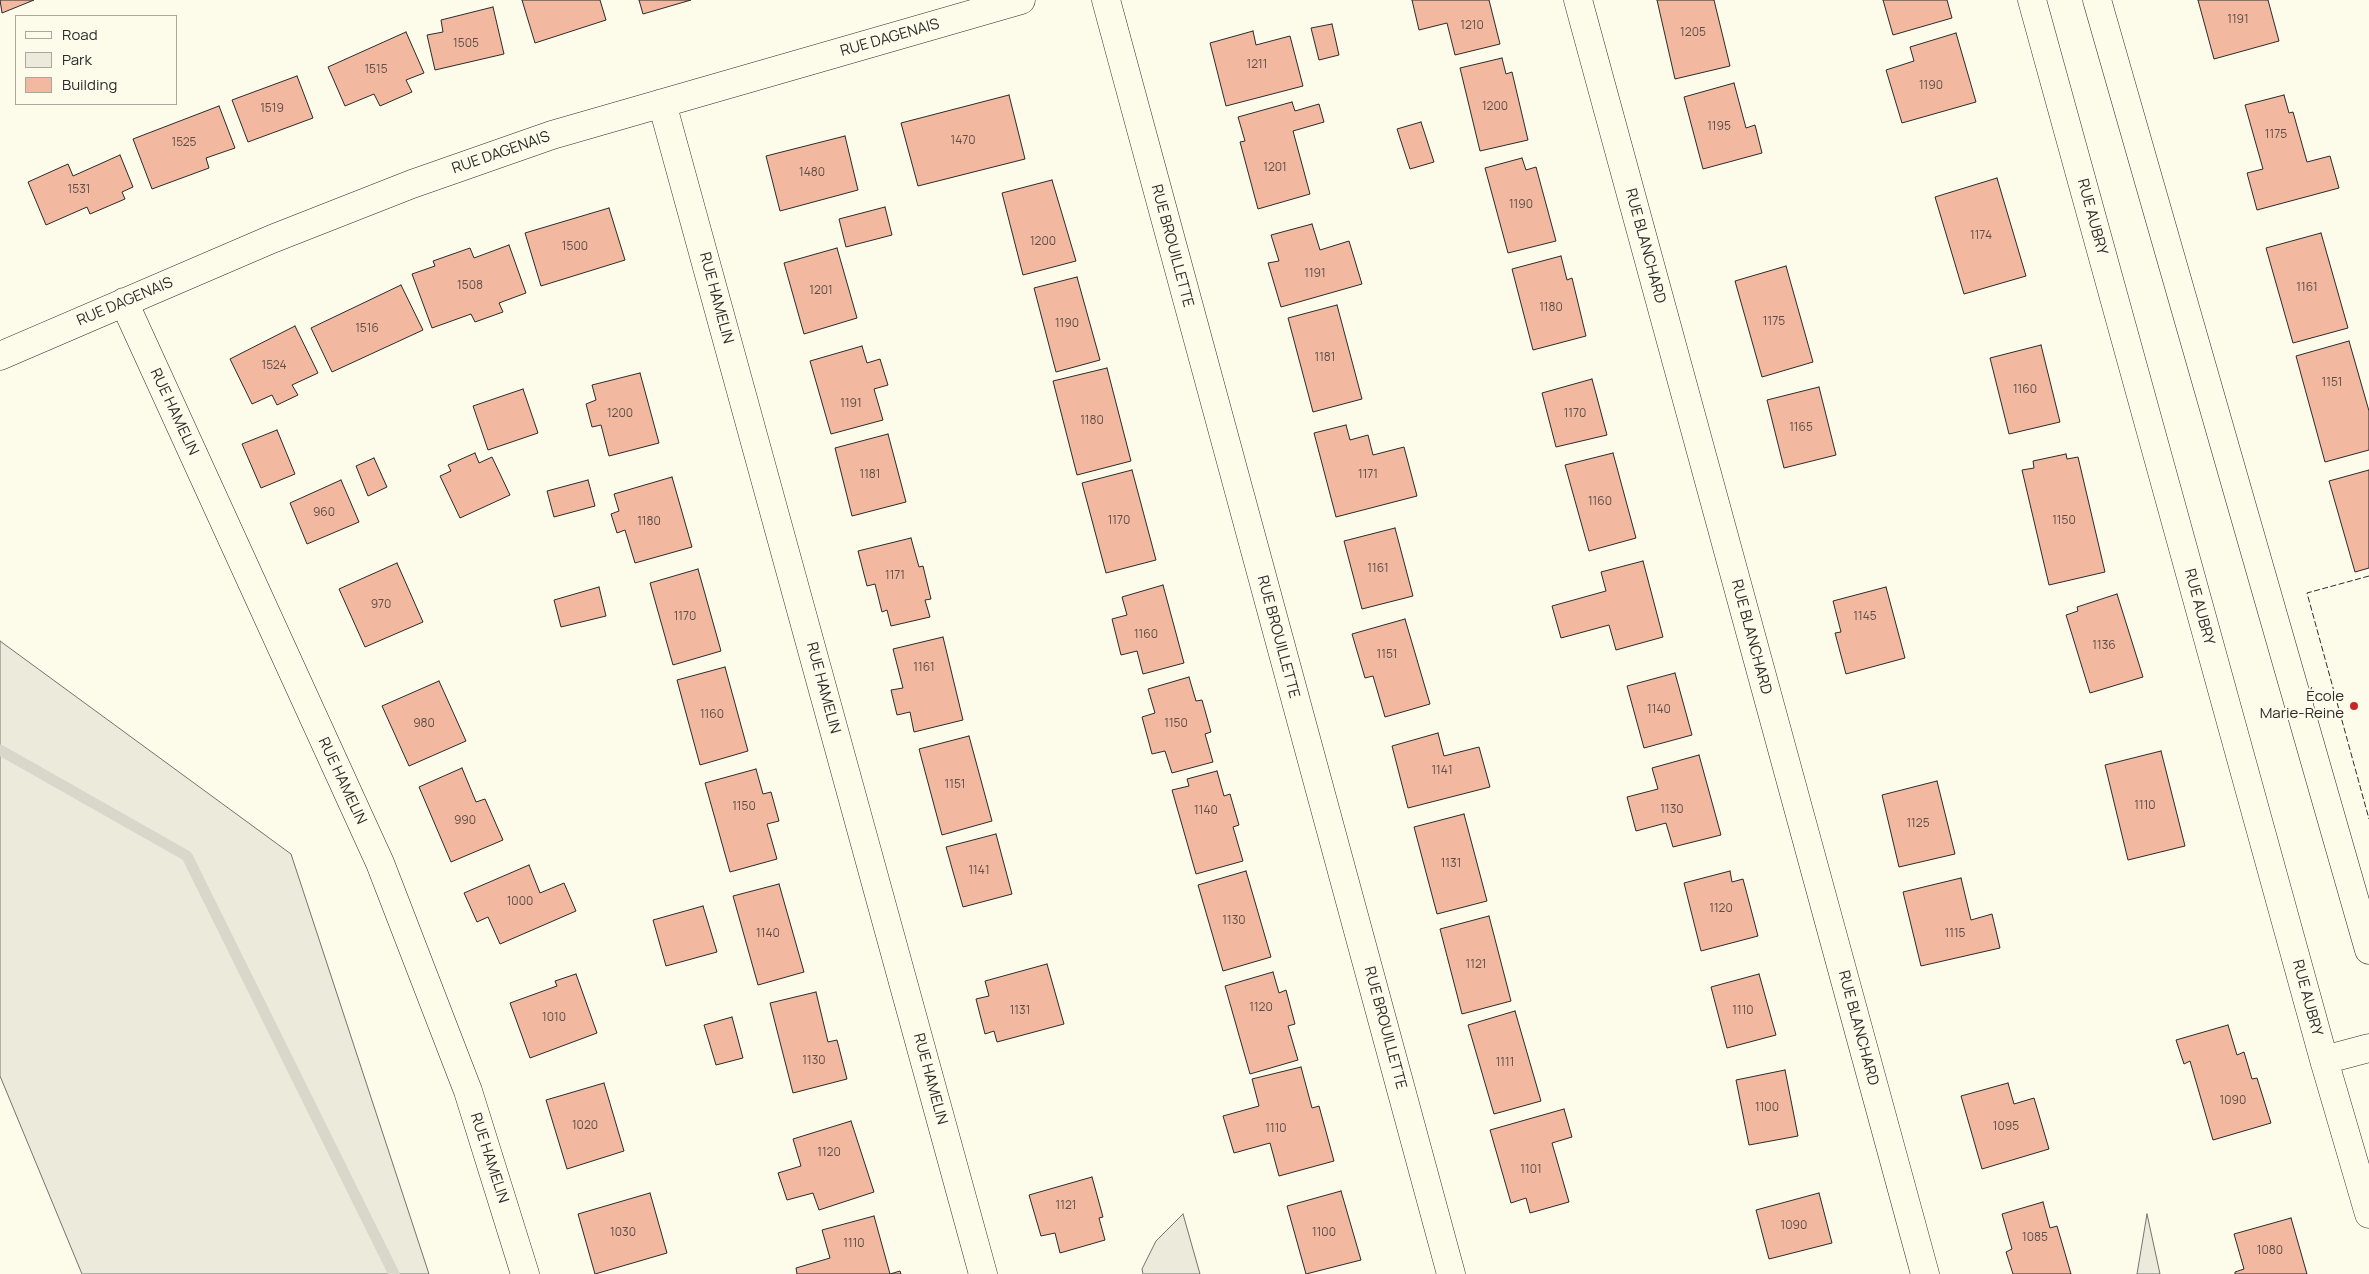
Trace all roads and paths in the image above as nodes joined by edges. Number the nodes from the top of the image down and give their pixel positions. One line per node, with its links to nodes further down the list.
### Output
1 (1021, 0): 6 (street, RUE DAGENAIS)
2 (1106, 0): 15 (street, RUE BROUILLETTE)
3 (1578, 0): 16 (street, RUE BLANCHARD)
4 (2032, 0): 11 (street, RUE AUBRY)
5 (2097, 0): 9 (street)
6 (662, 103): 7 (street, RUE DAGENAIS); 14 (street, RUE HAMELIN)
7 (124, 302): 8 (street, RUE DAGENAIS); 13 (street, RUE HAMELIN)
8 (0, 356)
9 (2369, 950)
10 (2369, 1048): 11 (street)
11 (2324, 1060): 12 (street, RUE AUBRY)
12 (2369, 1214)
13 (525, 1274)
14 (983, 1274)
15 (1451, 1274)
16 (1925, 1274)

